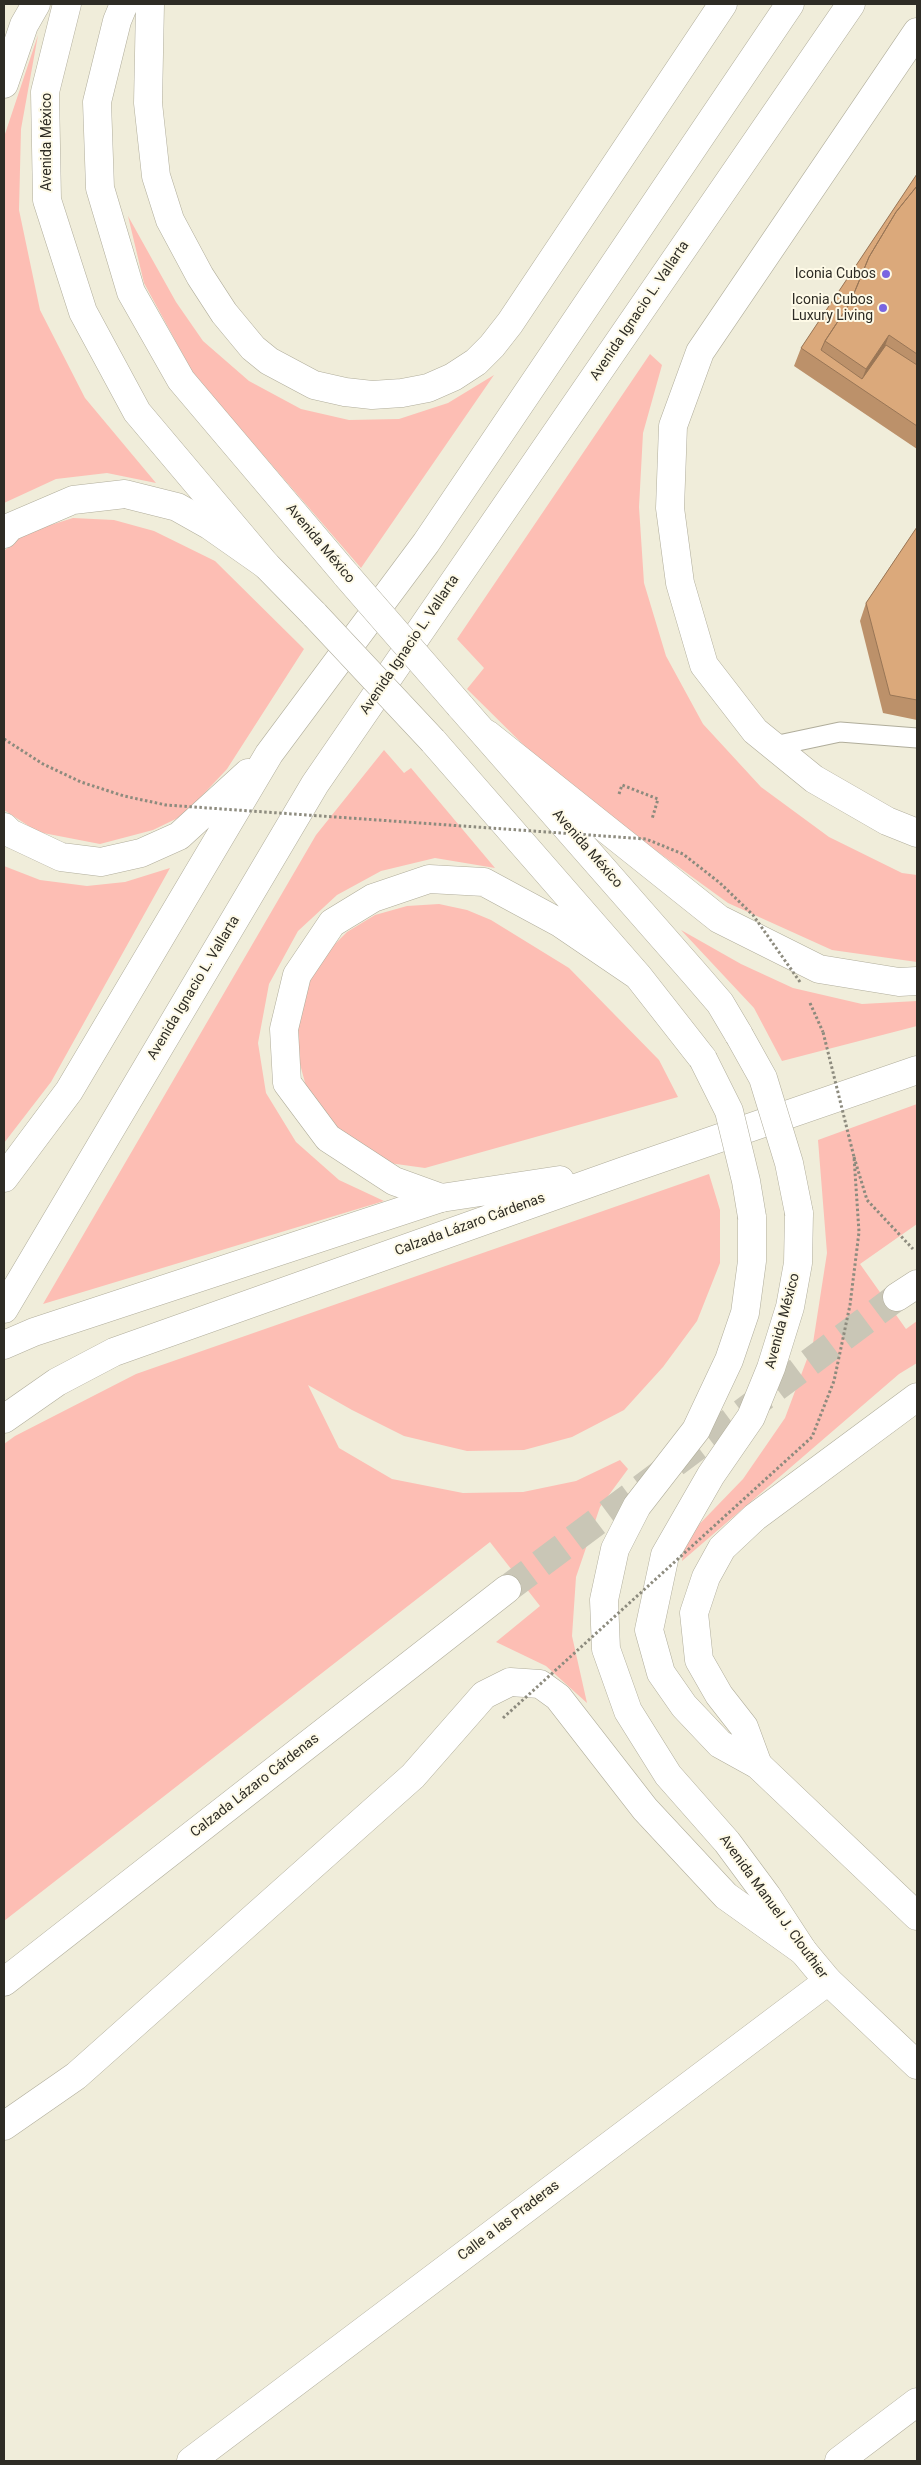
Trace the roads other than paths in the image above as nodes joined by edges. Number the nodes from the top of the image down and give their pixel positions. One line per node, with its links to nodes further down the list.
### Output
1 (36, 4): 9 (main road)
2 (68, 4): 11 (main road, Avenida México)
3 (124, 4): 12 (main road, Avenida México, bridge)
4 (150, 4): 5 (main road)
5 (723, 4)
6 (790, 4): 15 (main road)
7 (851, 4): 24 (main road, Avenida Ignacio L. Vallarta)
8 (915, 41): 14 (main road)
9 (4, 84)
10 (4, 534): 11 (main road)
11 (266, 565): 18 (main road, Avenida México, bridge)
12 (487, 734): 19 (main road); 30 (main road, Avenida México, bridge)
13 (917, 738): 14 (lane)
14 (774, 746): 17 (main road)
15 (269, 754): 16 (main road); 22 (main road)
16 (4, 828)
17 (917, 833)
18 (638, 976): 23 (main road); 29 (main road, Avenida México, bridge)
19 (917, 981)
20 (917, 1070): 21 (main road, Calzada Lázaro Cárdenas)
21 (624, 1171): 23 (main road); 27 (main road, Calzada Lázaro Cárdenas)
22 (4, 1178)
23 (441, 1198): 25 (main road)
24 (4, 1308)
25 (4, 1345)
26 (917, 1398): 30 (main road)
27 (4, 1419)
28 (507, 1589): 34 (main road, Calzada Lázaro Cárdenas)
29 (628, 1711): 32 (main road, Avenida Manuel J. Clouthier)
30 (758, 1765): 31 (main road)
31 (917, 1916)
32 (803, 1952): 33 (main road, Avenida Manuel J. Clouthier); 36 (main road)
33 (828, 1981): 35 (main road, Avenida Manuel J. Clouthier); 38 (main road, Calle a las Praderas)
34 (4, 1982)
35 (917, 2065)
36 (4, 2126)
37 (917, 2402): 39 (main road)
38 (191, 2461)
39 (839, 2461)

